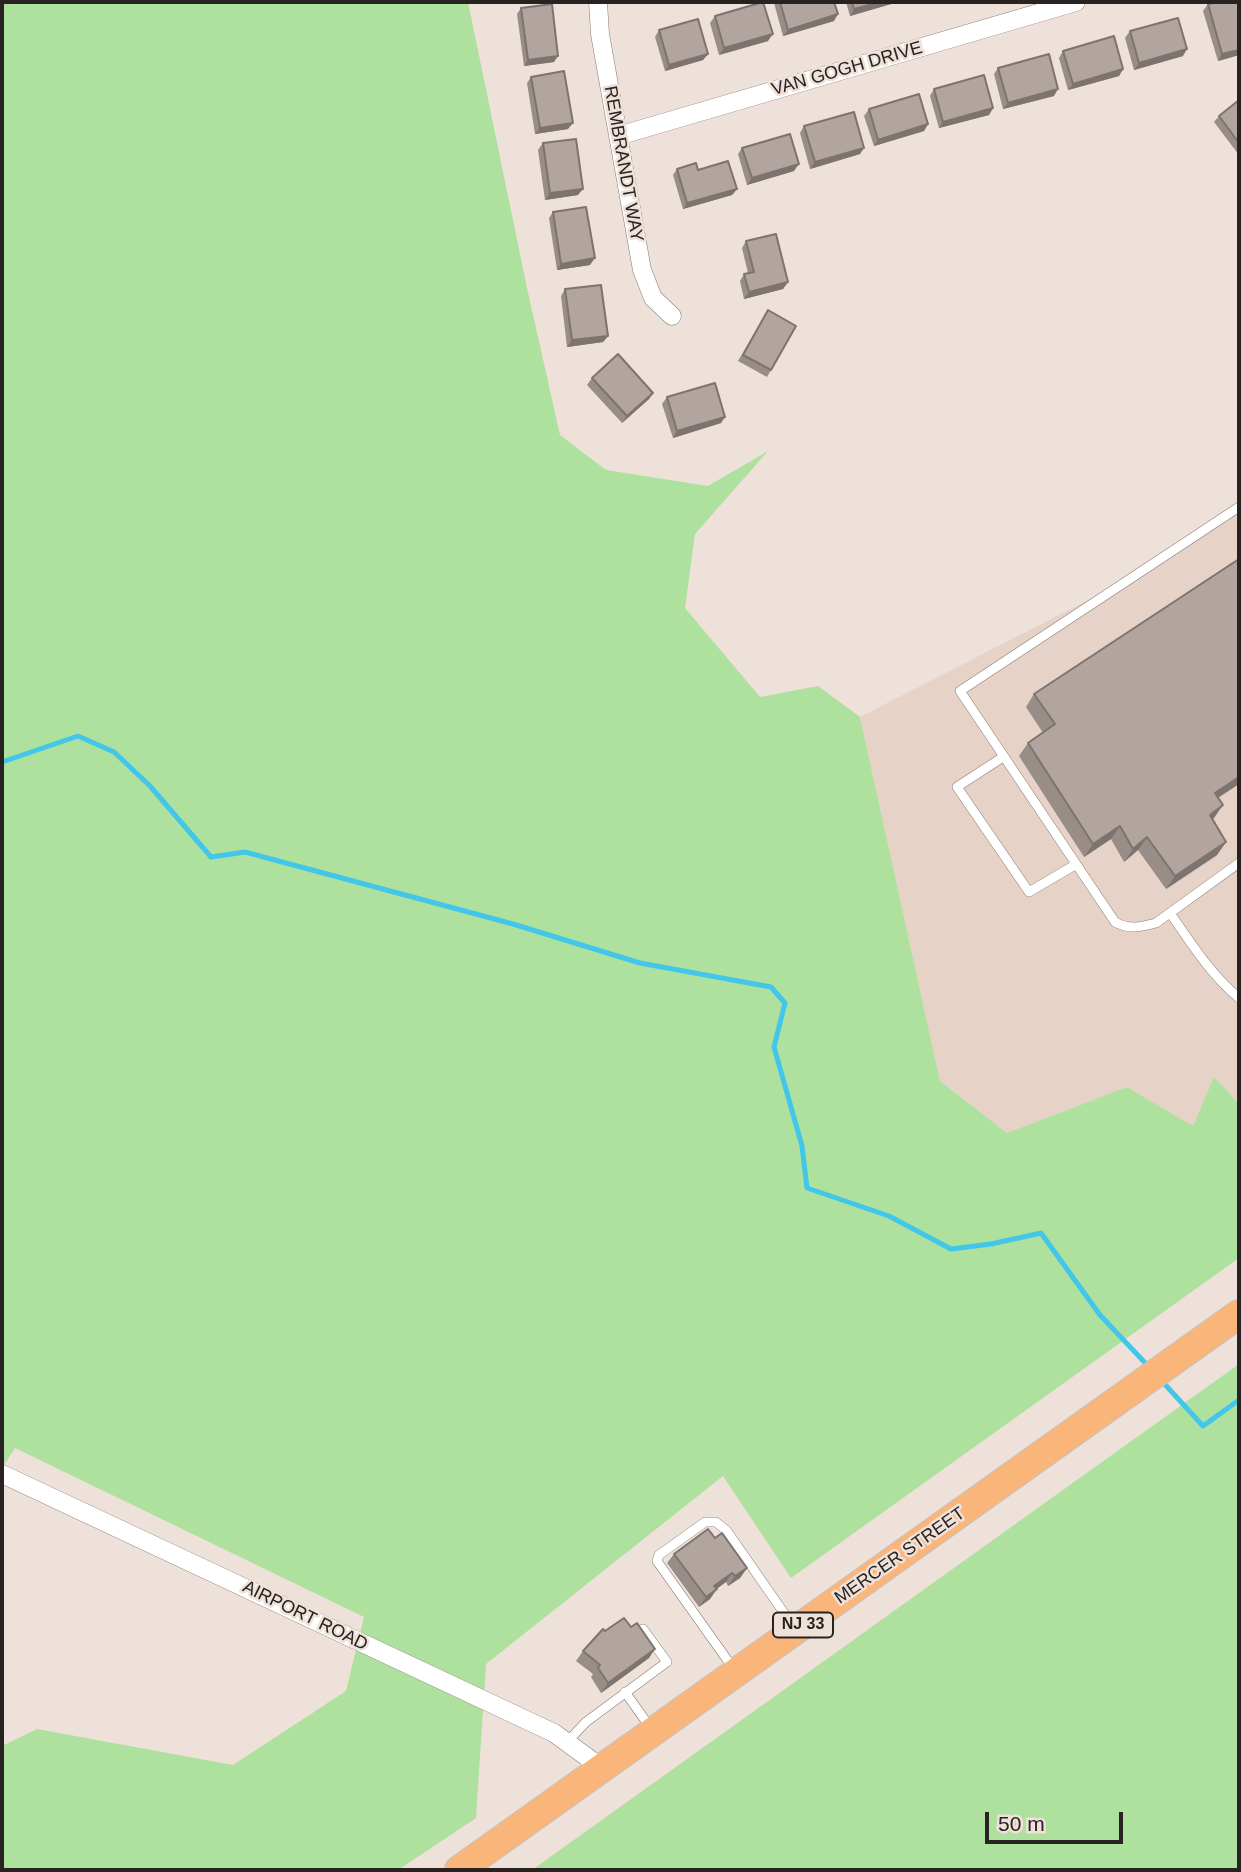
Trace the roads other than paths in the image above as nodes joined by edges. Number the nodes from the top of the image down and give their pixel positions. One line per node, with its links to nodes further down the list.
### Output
1 (598, 2): 3 (street, REMBRANDT WAY)
2 (1076, 2): 3 (street, VAN GOGH DRIVE)
3 (618, 136): 4 (street, REMBRANDT WAY)
4 (673, 316)
5 (1239, 507): 6 (lane)
6 (1003, 757): 8 (lane); 8 (lane)
7 (1239, 863): 9 (lane)
8 (1075, 865): 9 (lane)
9 (1170, 913): 10 (lane)
10 (1239, 998)
11 (1239, 1314): 14 (main road, MERCER STREET / NJ 33)
12 (2, 1474): 18 (street, AIRPORT ROAD)
13 (643, 1629): 16 (lane)
14 (796, 1630): 15 (main road, MERCER STREET / NJ 33); 15 (lane)
15 (736, 1672): 17 (main road, MERCER STREET / NJ 33)
16 (625, 1692): 17 (lane); 18 (lane)
17 (653, 1732): 19 (main road, MERCER STREET / NJ 33)
18 (568, 1741): 19 (street, AIRPORT ROAD)
19 (602, 1768): 20 (main road, MERCER STREET / NJ 33)
20 (459, 1870)

